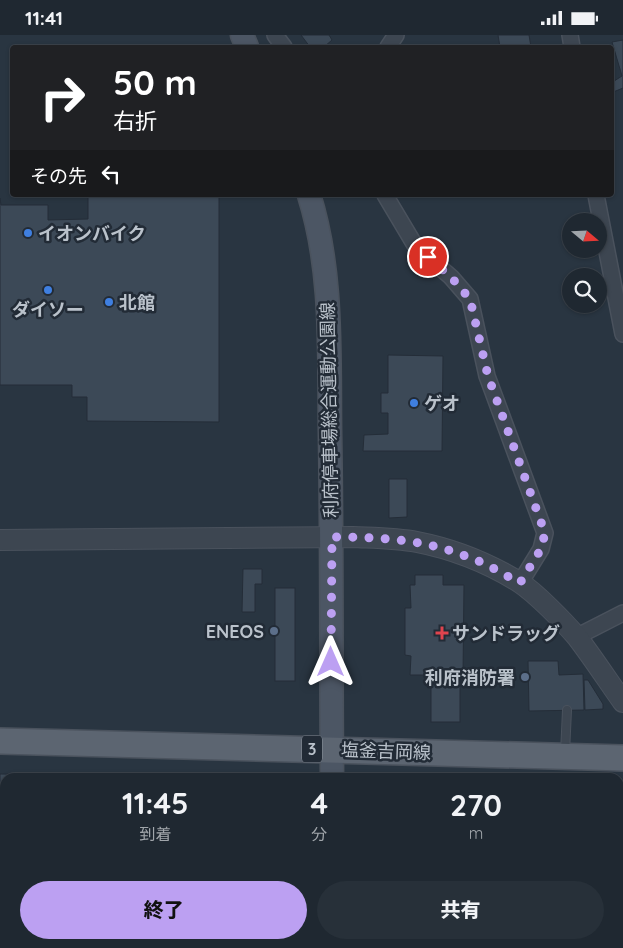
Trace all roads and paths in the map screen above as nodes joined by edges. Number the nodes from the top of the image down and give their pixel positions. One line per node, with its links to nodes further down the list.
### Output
1 (310, 197): 5 (main road, 利府停車場総合運動公園線)
2 (385, 197): 7 (street)
3 (596, 197): 4 (street)
4 (623, 334)
5 (332, 537): 6 (street); 7 (street); 13 (main road, 利府停車場総合運動公園線)
6 (0, 539)
7 (520, 583): 9 (street)
8 (623, 613): 9 (street)
9 (576, 637): 10 (street)
10 (623, 702)
11 (567, 710): 14 (lane)
12 (0, 741): 13 (main road, 塩釜吉岡線 / 3)
13 (331, 749): 14 (main road, 塩釜吉岡線 / 3); 16 (main road, 利府停車場総合運動公園線)
14 (565, 756): 15 (main road, 塩釜吉岡線 / 3)
15 (623, 758)
16 (332, 773)

